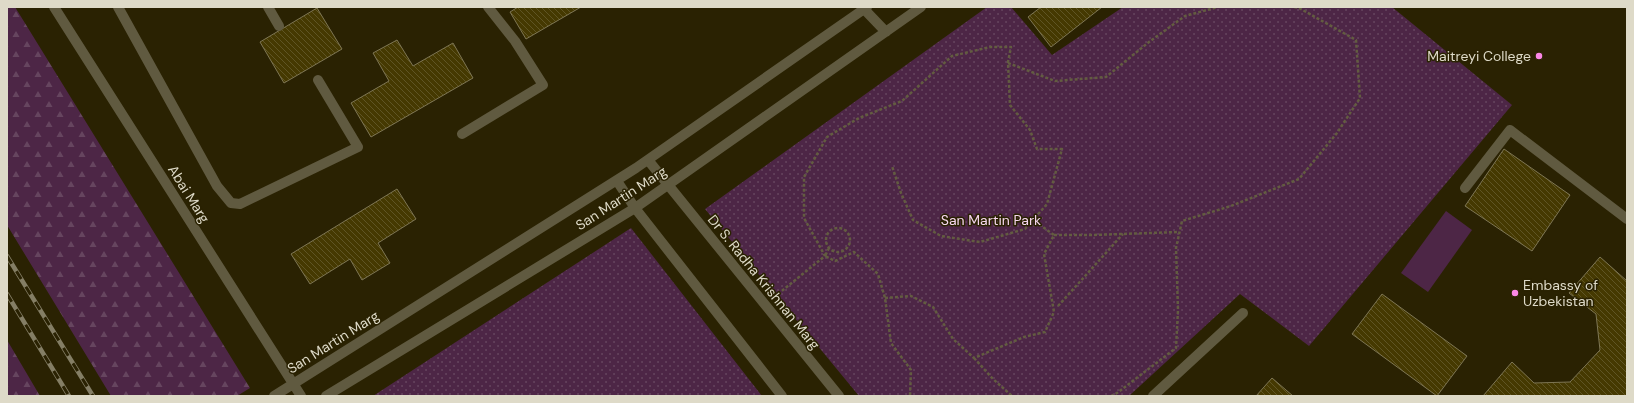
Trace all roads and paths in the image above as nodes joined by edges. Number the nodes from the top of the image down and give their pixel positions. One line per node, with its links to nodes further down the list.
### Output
1 (54, 7): 32 (street, Abai Marg)
2 (118, 7): 12 (street)
3 (268, 7): 9 (street)
4 (488, 7): 13 (street)
5 (1218, 7): 11 (path)
6 (1294, 7): 22 (path)
7 (864, 8): 10 (street); 14 (street, San Martin Marg)
8 (914, 9): 10 (street, San Martin Marg)
9 (279, 26)
10 (886, 32): 17 (street, San Martin Marg)
11 (1008, 63): 21 (path); 26 (path)
12 (318, 80)
13 (462, 134)
14 (648, 160): 16 (street, San Martin Marg); 17 (street, Dr S. Radha Krishnan Marg)
15 (892, 166): 21 (path)
16 (617, 180): 19 (street); 32 (street, San Martin Marg)
17 (668, 185): 19 (street, San Martin Marg); 28 (street, Dr S. Radha Krishnan Marg)
18 (1465, 188): 20 (street)
19 (635, 208): 33 (street, San Martin Marg); 37 (street)
20 (1627, 219)
21 (1033, 220): 24 (path)
22 (1179, 232): 23 (path); 41 (path)
23 (1124, 234): 24 (path); 29 (path)
24 (1054, 235): 31 (path)
25 (829, 248): 25 (path); 26 (path)
26 (825, 256): 27 (path); 28 (path)
27 (885, 298): 31 (path); 39 (path)
28 (765, 305): 38 (street, Dr S. Radha Krishnan Marg)
29 (1058, 306)
30 (1243, 313): 42 (street)
31 (974, 358): 40 (path)
32 (293, 383): 34 (street, San Martin Marg); 35 (street, Abai Marg)
33 (341, 392): 36 (street, San Martin Marg)
34 (274, 396)
35 (301, 396)
36 (326, 396)
37 (782, 396)
38 (839, 396)
39 (910, 396)
40 (1012, 396)
41 (1111, 396)
42 (1154, 396)

